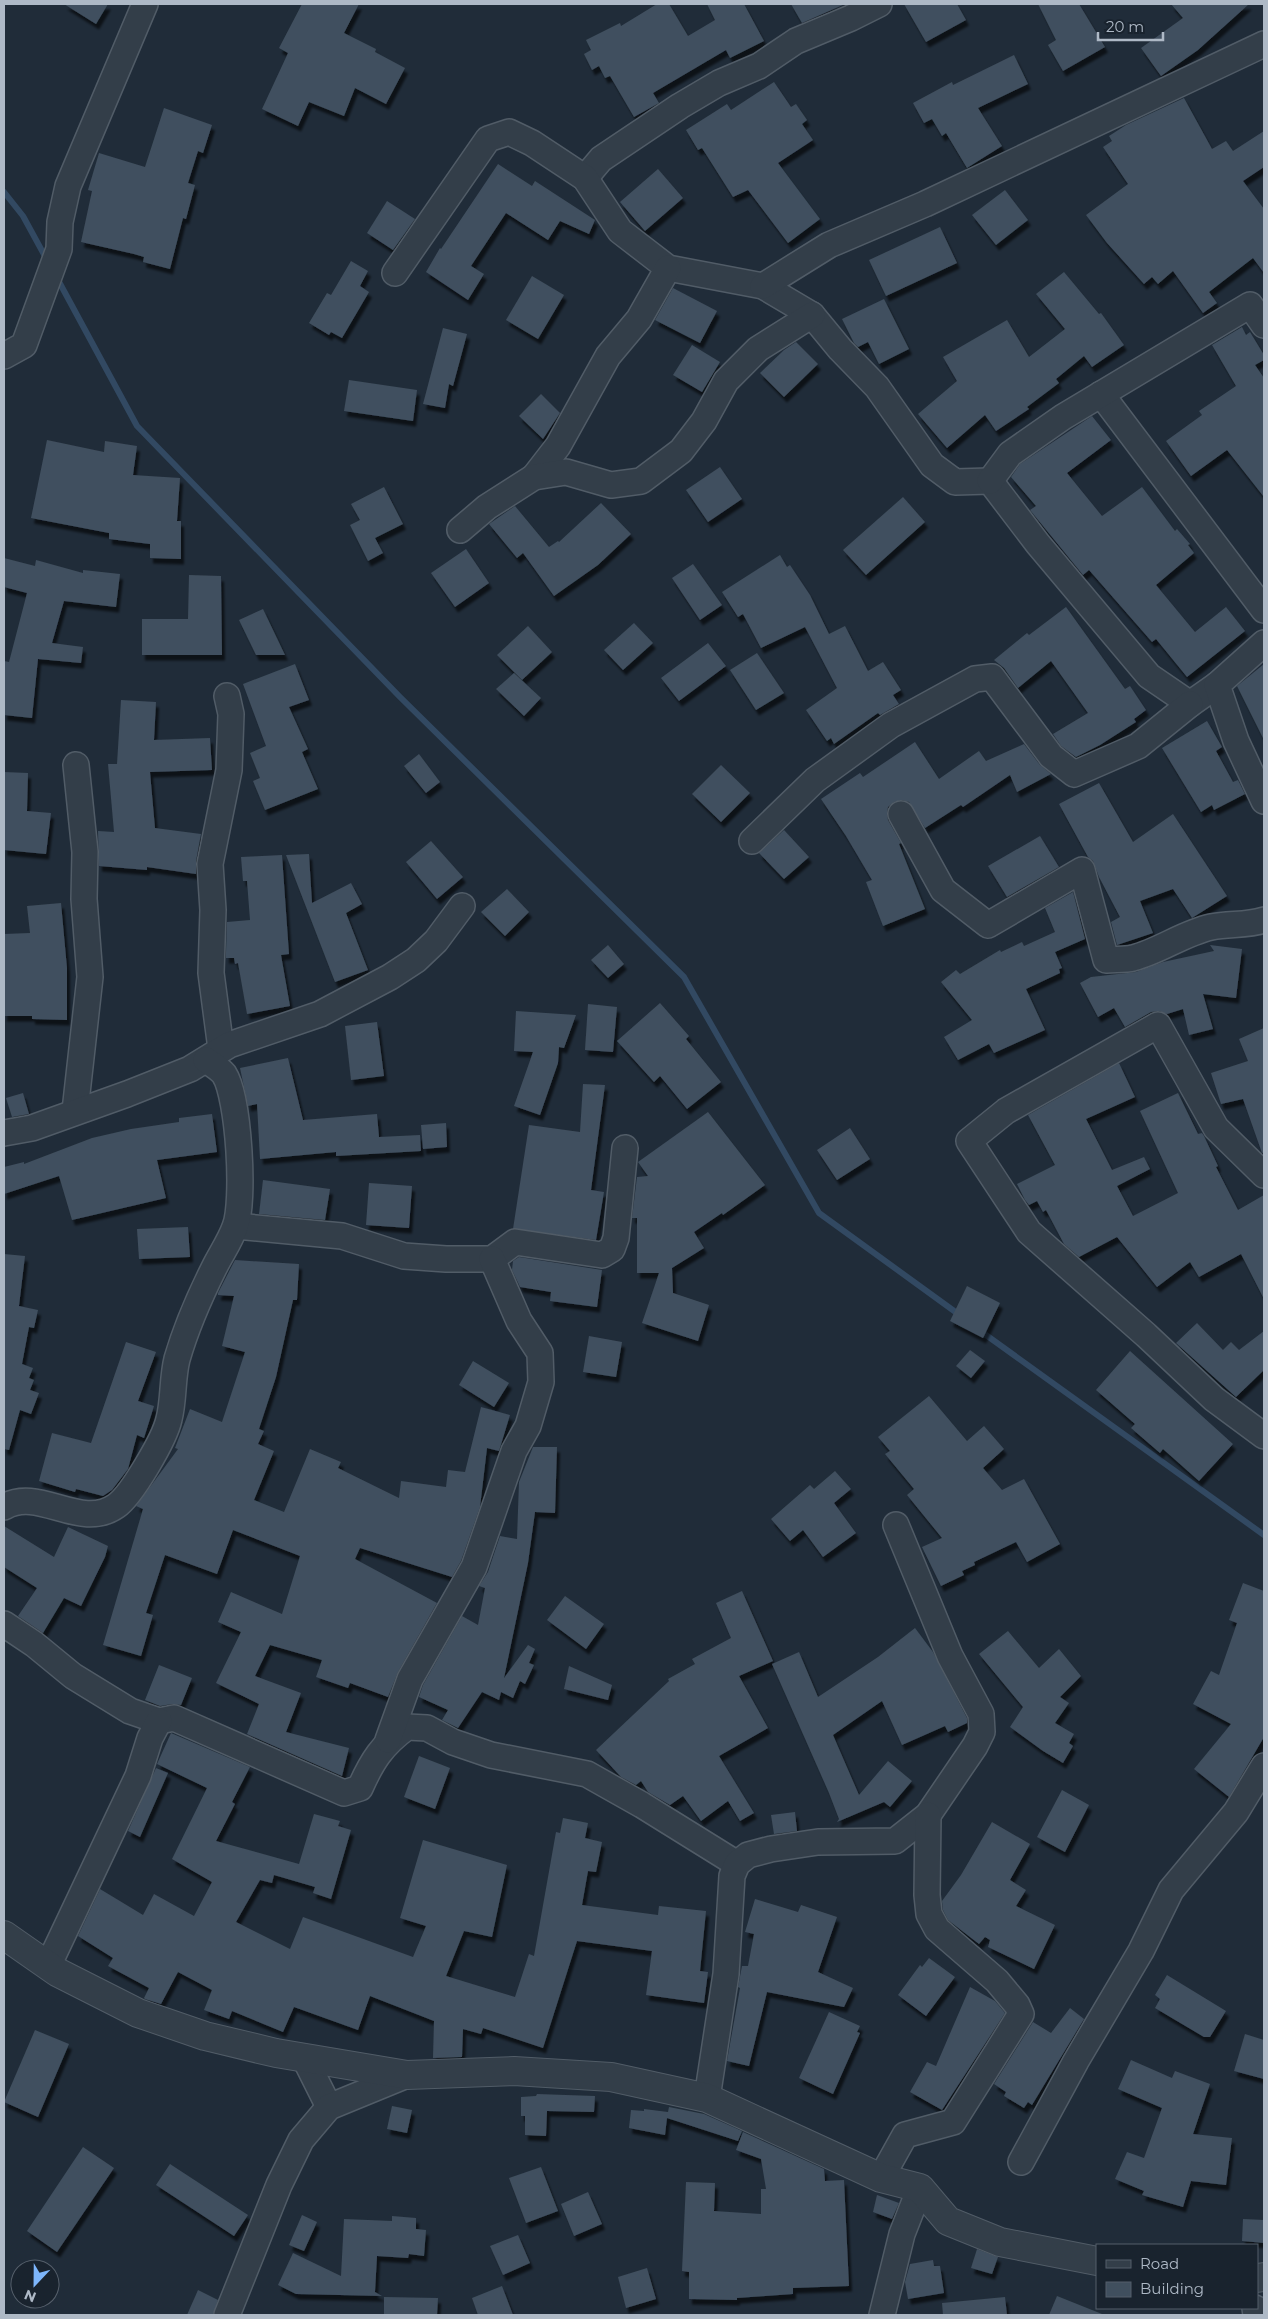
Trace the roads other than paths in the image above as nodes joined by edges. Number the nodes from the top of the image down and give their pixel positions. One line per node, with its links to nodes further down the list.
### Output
1 (145, 4): 11 (street)
2 (879, 4): 4 (street)
3 (1264, 44): 7 (street)
4 (585, 178): 5 (street); 6 (street)
5 (668, 268): 7 (street); 13 (street)
6 (395, 273)
7 (763, 286): 9 (street)
8 (1257, 300): 10 (street); 12 (street)
9 (812, 315): 13 (street); 14 (street)
10 (1264, 326)
11 (4, 356)
12 (1102, 394): 14 (street); 16 (street)
13 (534, 477): 15 (street)
14 (990, 481): 20 (street)
15 (460, 530)
16 (1264, 610)
17 (1264, 643): 18 (street)
18 (1218, 685): 20 (street); 22 (street)
19 (227, 696): 27 (street)
20 (1190, 704): 24 (street)
21 (76, 764): 28 (street)
22 (1264, 801)
23 (901, 814): 26 (street)
24 (752, 841)
25 (462, 906): 27 (street)
26 (1264, 920)
27 (214, 1055): 28 (street); 32 (street)
28 (75, 1112): 29 (street)
29 (4, 1133)
30 (626, 1148): 33 (street)
31 (1264, 1175): 34 (street)
32 (236, 1226): 33 (street); 35 (street)
33 (492, 1259): 39 (street)
34 (1264, 1436)
35 (4, 1507)
36 (896, 1525): 41 (street)
37 (4, 1624): 38 (street)
38 (159, 1721): 39 (street); 46 (street)
39 (388, 1740): 43 (street)
40 (1264, 1766): 51 (street)
41 (928, 1815): 42 (street); 44 (street)
42 (895, 1841): 43 (street); 44 (street)
43 (737, 1864): 49 (street)
44 (928, 1866): 52 (street)
45 (4, 1935): 46 (street)
46 (48, 1966): 47 (street)
47 (305, 2059): 48 (street); 50 (street)
48 (407, 2075): 49 (street); 50 (street)
49 (707, 2098): 52 (street)
50 (329, 2107): 55 (street)
51 (1021, 2162)
52 (881, 2178): 53 (street)
53 (920, 2188): 54 (street); 56 (street)
54 (1096, 2261)
55 (227, 2315)
56 (882, 2315)

